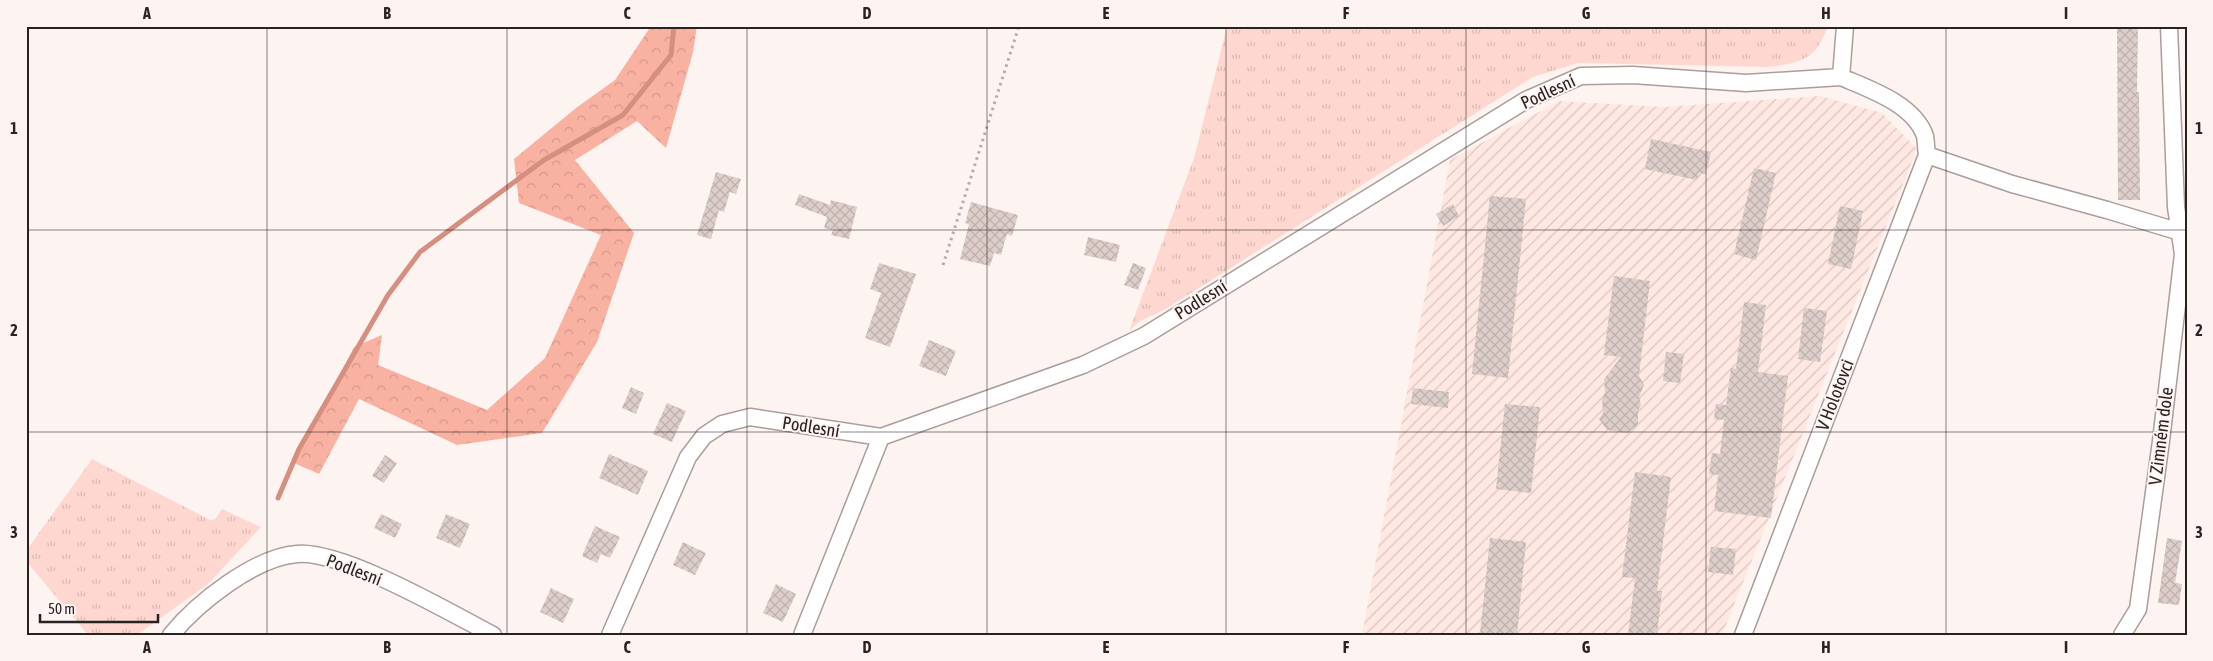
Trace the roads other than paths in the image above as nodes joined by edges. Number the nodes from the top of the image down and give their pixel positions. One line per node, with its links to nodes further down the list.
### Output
1 (1845, 26): 3 (street)
2 (2169, 26): 5 (street, V Zimném dole)
3 (1841, 76): 4 (street); 6 (street, Podlesní)
4 (1927, 155): 5 (street); 11 (street, V Holotovci)
5 (2183, 233): 12 (street, V Zimném dole)
6 (881, 437): 9 (street, Podlesní); 10 (street)
7 (171, 635): 8 (street, Podlesní)
8 (493, 635)
9 (610, 635)
10 (802, 635)
11 (1743, 635)
12 (2122, 635)

